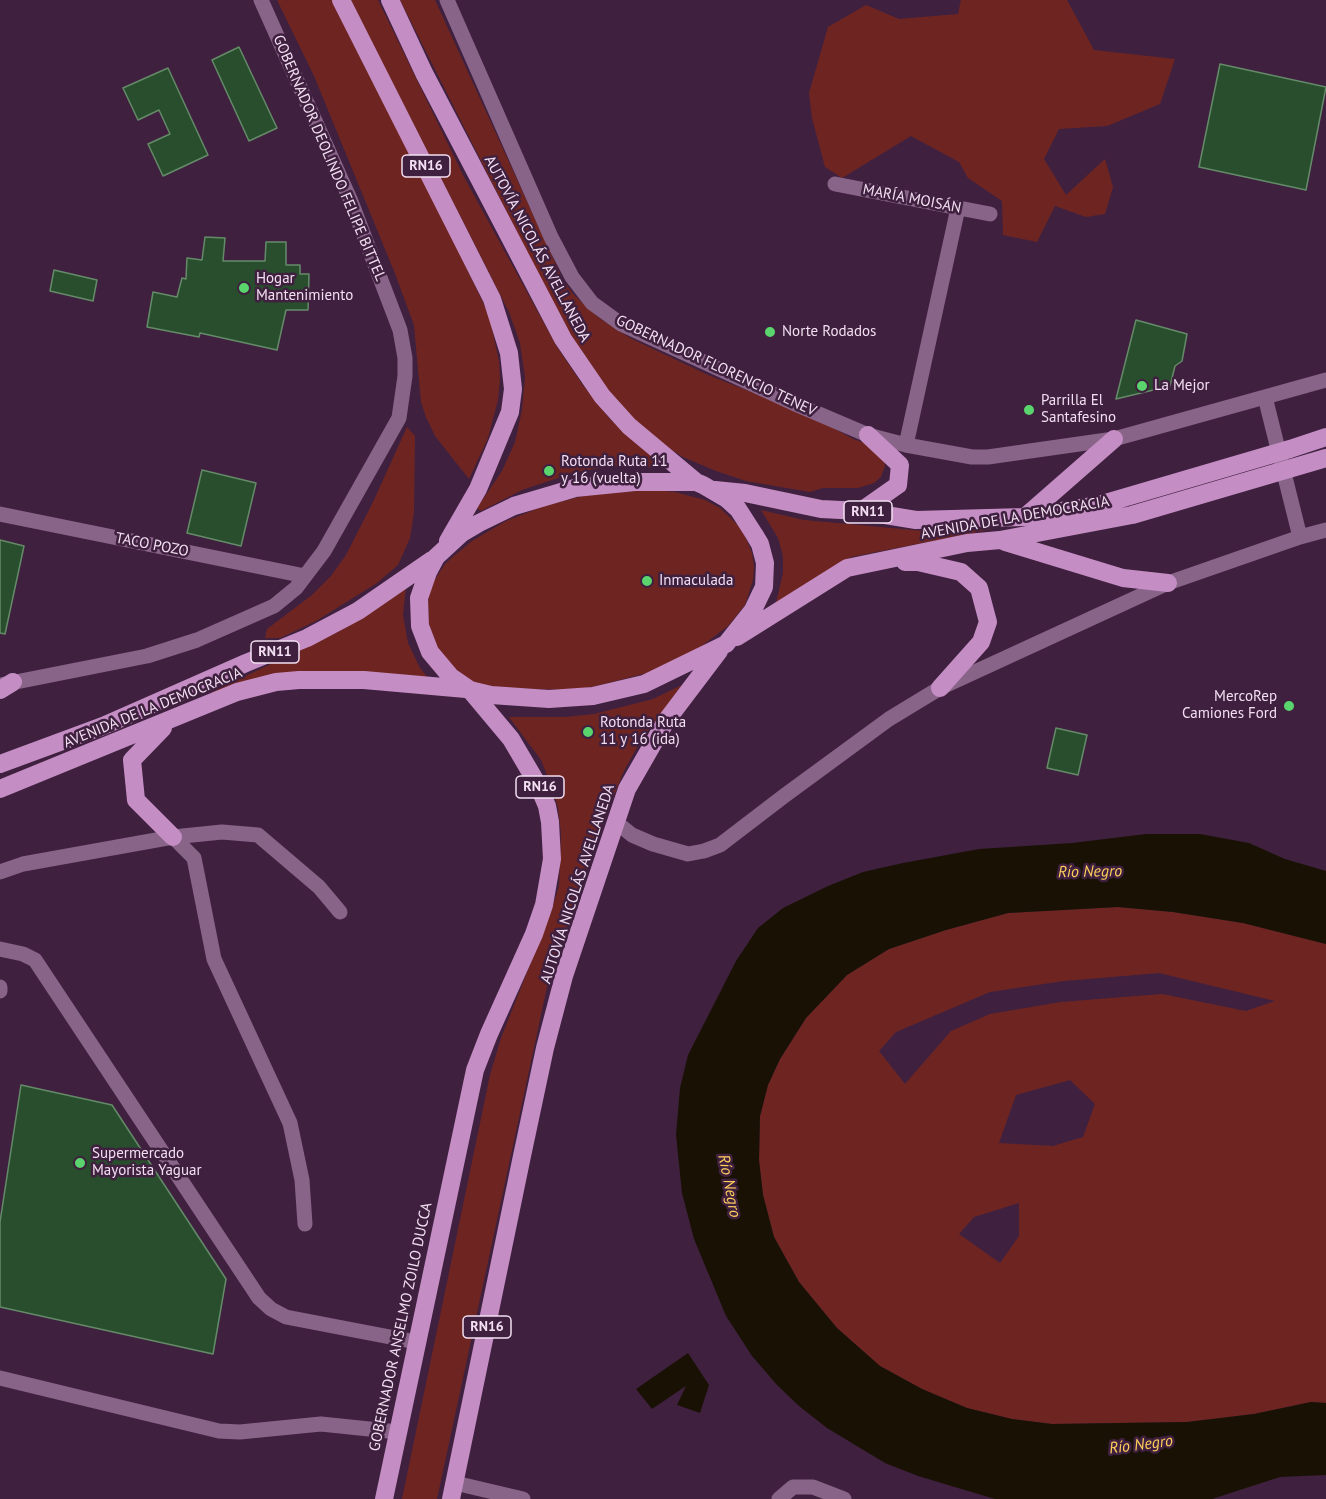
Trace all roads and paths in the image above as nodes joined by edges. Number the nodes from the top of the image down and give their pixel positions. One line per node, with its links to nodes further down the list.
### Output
1 (261, 0): 27 (street, GOBERNADOR DEOLINDO FELIPE BITTEL)
2 (341, 0): 25 (highway, RN16)
3 (390, 0): 17 (highway, AUTOVÍA NICOLÁS AVELLANEDA / RN16)
4 (447, 0): 10 (street, GOBERNADOR FLORENCIO TENEV)
5 (835, 184): 6 (street, MARÍA MOISÁN)
6 (958, 208): 7 (street, MARÍA MOISÁN); 13 (street)
7 (990, 214)
8 (1326, 380): 9 (street)
9 (1265, 397): 12 (street); 14 (street)
10 (868, 435): 13 (street, GOBERNADOR FLORENCIO TENEV); 19 (highway)
11 (1326, 437): 14 (highway, AVENIDA DE LA DEMOCRACIA / RN11)
12 (1114, 439): 13 (street, GOBERNADOR FLORENCIO TENEV); 21 (highway)
13 (906, 445)
14 (1278, 452): 16 (street); 21 (highway, AVENIDA DE LA DEMOCRACIA / RN11)
15 (1326, 458): 16 (highway, AVENIDA DE LA DEMOCRACIA / RN11)
16 (1283, 471): 23 (street); 24 (highway, AVENIDA DE LA DEMOCRACIA / RN11)
17 (696, 482): 18 (highway, RN11); 25 (highway, RN11)
18 (713, 490): 19 (highway, AVENIDA DE LA DEMOCRACIA / RN11); 29 (highway, RN11)
19 (861, 511): 21 (highway, AVENIDA DE LA DEMOCRACIA / RN11)
20 (0, 514): 27 (street, TACO POZO)
21 (1024, 518)
22 (1326, 530): 23 (street)
23 (1300, 537): 28 (street)
24 (1000, 540): 26 (highway, AVENIDA DE LA DEMOCRACIA / RN11); 28 (highway)
25 (438, 555): 32 (highway, RN11); 34 (highway, AVENIDA DE LA DEMOCRACIA / RN11)
26 (876, 562): 29 (highway, AVENIDA DE LA DEMOCRACIA / RN11); 31 (highway)
27 (305, 576): 30 (street, GOBERNADOR DEOLINDO FELIPE BITTEL)
28 (1168, 584): 31 (street)
29 (724, 645): 32 (highway, RN11); 36 (highway, AUTOVÍA NICOLÁS AVELLANEDA / RN16)
30 (4, 686)
31 (940, 688): 36 (street)
32 (468, 690): 33 (highway, AVENIDA DE LA DEMOCRACIA / RN11); 43 (highway, AUTOVÍA NICOLÁS AVELLANEDA / RN16)
33 (173, 718): 35 (highway, AVENIDA DE LA DEMOCRACIA / RN11); 37 (highway)
34 (1, 763)
35 (0, 789)
36 (616, 822): 48 (highway, AUTOVÍA NICOLÁS AVELLANEDA / RN16)
37 (173, 837): 38 (street); 39 (street); 44 (street)
38 (0, 872)
39 (340, 912)
40 (0, 949): 45 (street)
41 (0, 987): 42 (street)
42 (0, 991)
43 (454, 1162): 45 (highway, GOBERNADOR ANSELMO ZOILO DUCCA / RN16)
44 (305, 1224)
45 (416, 1342): 47 (highway, GOBERNADOR ANSELMO ZOILO DUCCA / RN16)
46 (0, 1378): 47 (street)
47 (398, 1432): 49 (highway, GOBERNADOR ANSELMO ZOILO DUCCA / RN16)
48 (453, 1491): 50 (street)
49 (384, 1499)
50 (523, 1499)
51 (779, 1499): 52 (street)
52 (844, 1499)

